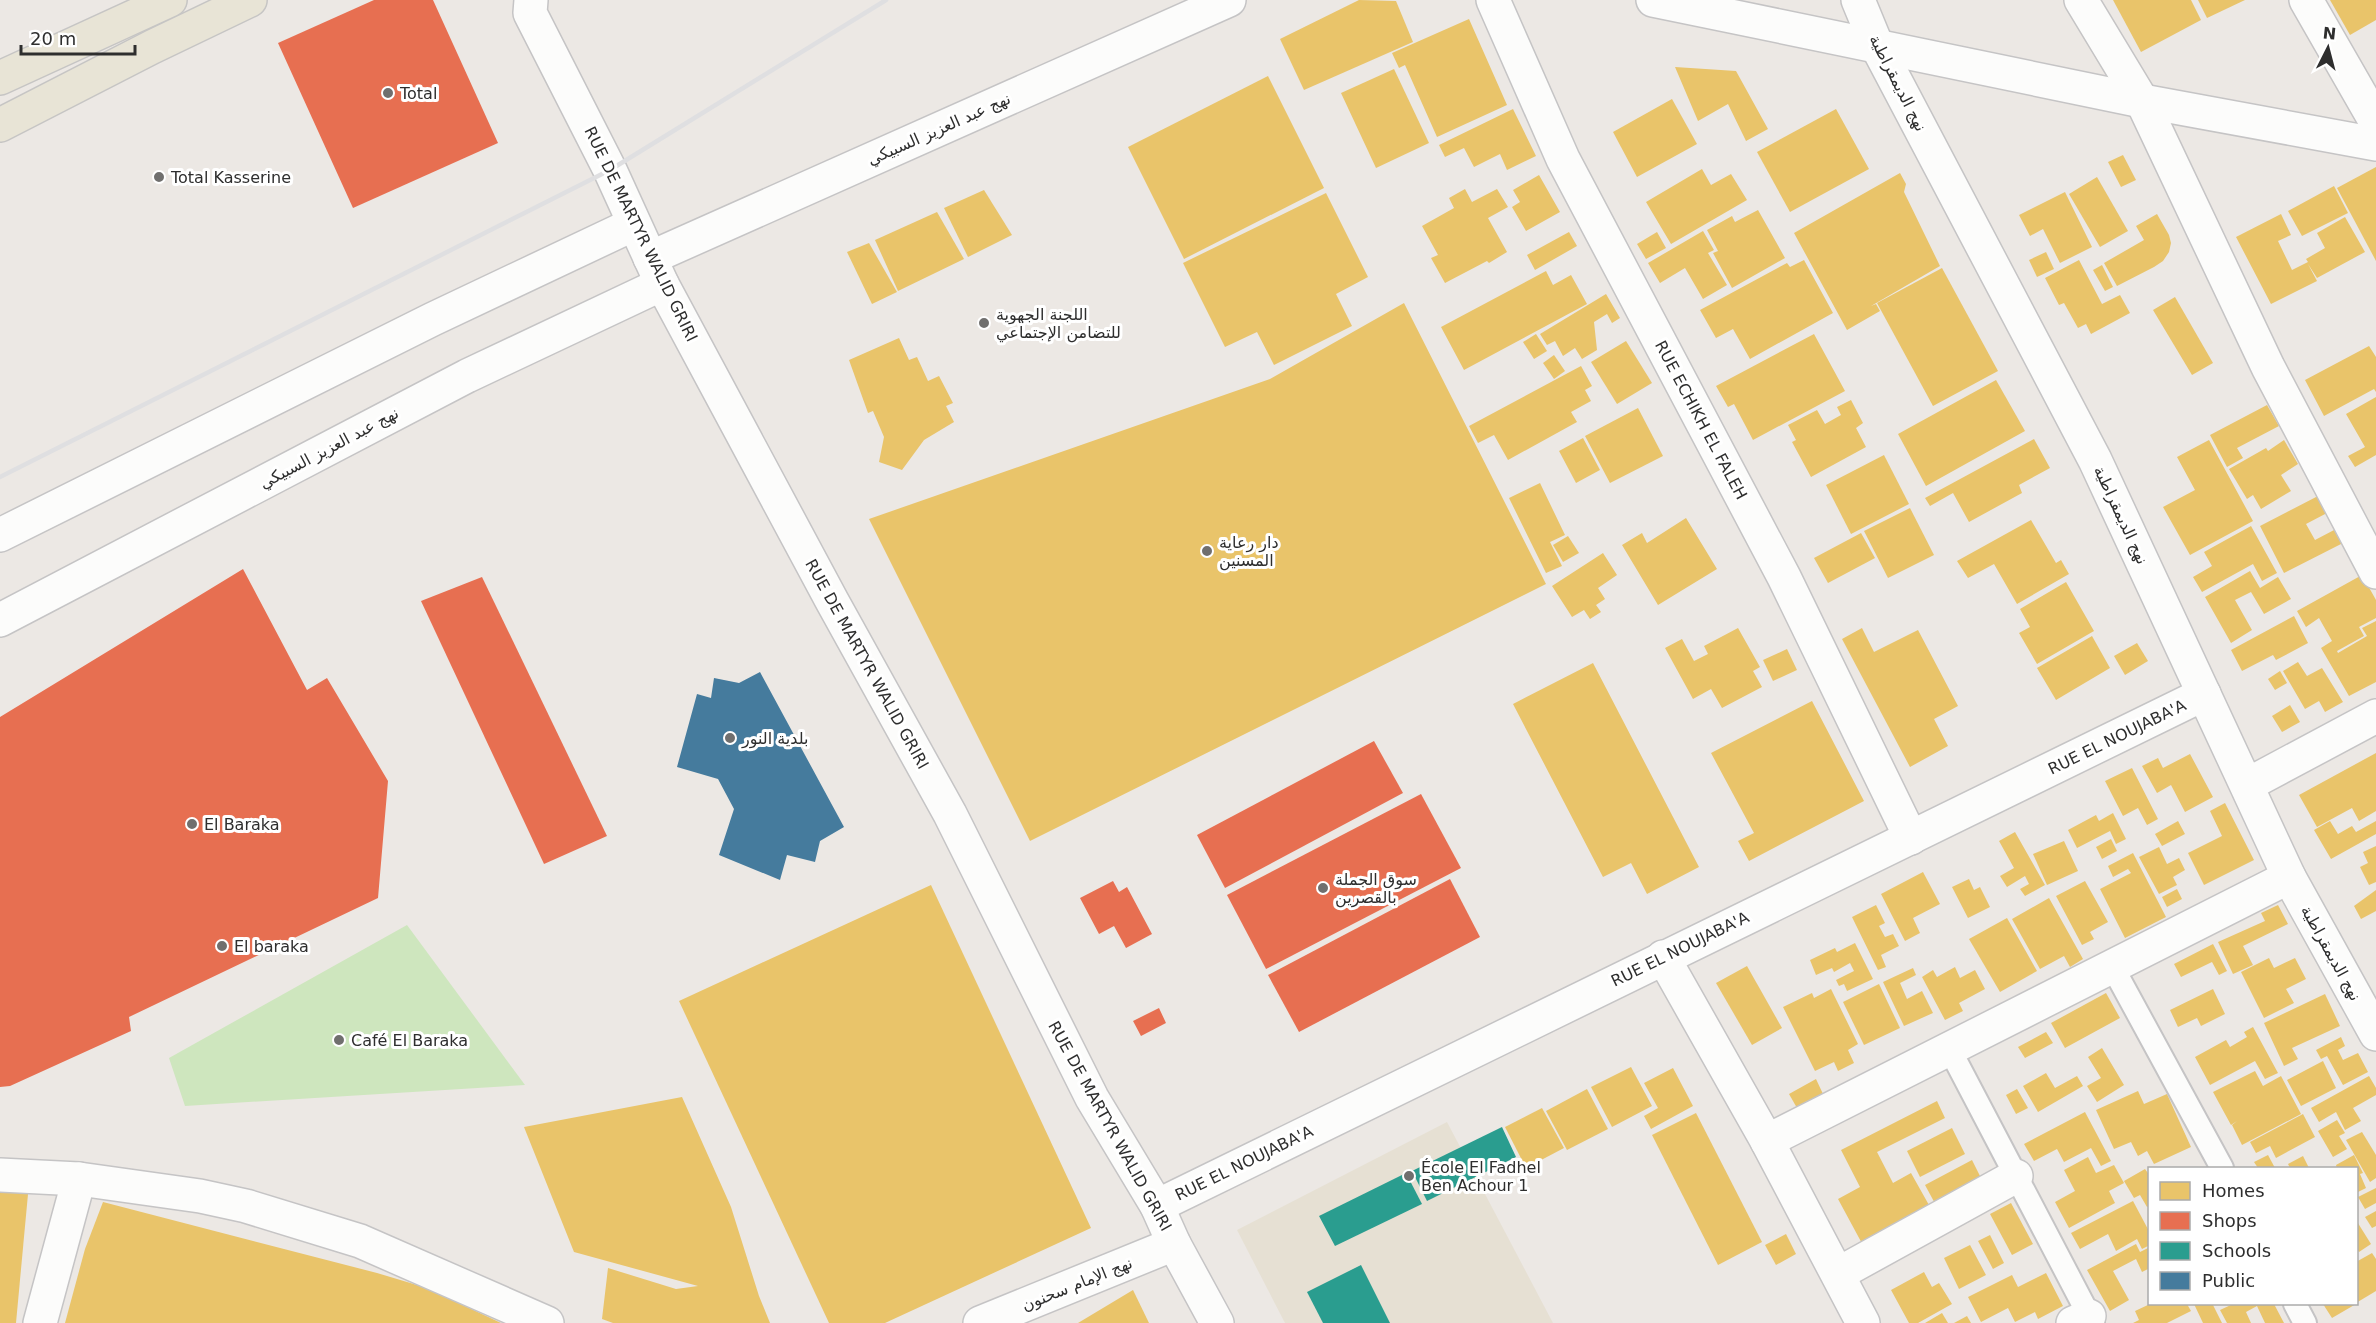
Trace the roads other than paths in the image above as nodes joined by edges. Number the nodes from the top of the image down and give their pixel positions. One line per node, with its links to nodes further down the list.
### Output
1 (170, 0): 11 (main road)
2 (250, 0): 14 (main road)
3 (1229, 0): 17 (street, نهج عبد العزيز السبيكي)
4 (1494, 0): 24 (street, RUE ECHIKH EL FALEH)
5 (1653, 0): 10 (street)
6 (1858, 0): 10 (street, نهج الديمقراطية)
7 (2081, 0): 12 (street)
8 (2306, 0): 13 (street)
9 (526, 4): 16 (street, RUE DE MARTYR WALID GRIRI)
10 (1877, 46): 12 (street); 21 (street, نهج الديمقراطية)
11 (0, 78)
12 (2142, 101): 15 (street); 19 (street)
13 (2376, 122)
14 (0, 125)
15 (2376, 144)
16 (634, 224): 17 (street, RUE DE MARTYR WALID GRIRI); 18 (street)
17 (656, 271): 20 (street, نهج عبد العزيز السبيكي); 35 (street, RUE DE MARTYR WALID GRIRI)
18 (0, 535)
19 (2376, 572)
20 (0, 620)
21 (2204, 694): 23 (street, نهج الديمقراطية); 24 (street, RUE EL NOUJABA'A)
22 (2376, 716): 23 (street)
23 (2247, 785): 25 (street, نهج الديمقراطية)
24 (1911, 838): 26 (street, RUE EL NOUJABA'A)
25 (2289, 877): 27 (street); 28 (street, نهج الديمقراطية)
26 (1664, 957): 30 (street); 35 (street, RUE EL NOUJABA'A)
27 (2112, 966): 29 (street); 31 (lane)
28 (2376, 1034)
29 (1950, 1050): 30 (street); 33 (lane)
30 (1767, 1141): 37 (street)
31 (2221, 1167)
32 (0, 1175): 34 (street)
33 (2016, 1176): 37 (street); 39 (lane)
34 (79, 1179): 40 (street); 41 (street)
35 (1157, 1206): 36 (street, RUE DE MARTYR WALID GRIRI)
36 (1174, 1244): 42 (street, نهج الإمام سحنون); 43 (street, RUE DE MARTYR WALID GRIRI)
37 (1838, 1274): 44 (street)
38 (2296, 1305): 45 (lane)
39 (2085, 1320)
40 (40, 1323)
41 (547, 1323)
42 (980, 1323)
43 (1217, 1323)
44 (1863, 1323)
45 (2305, 1323)

